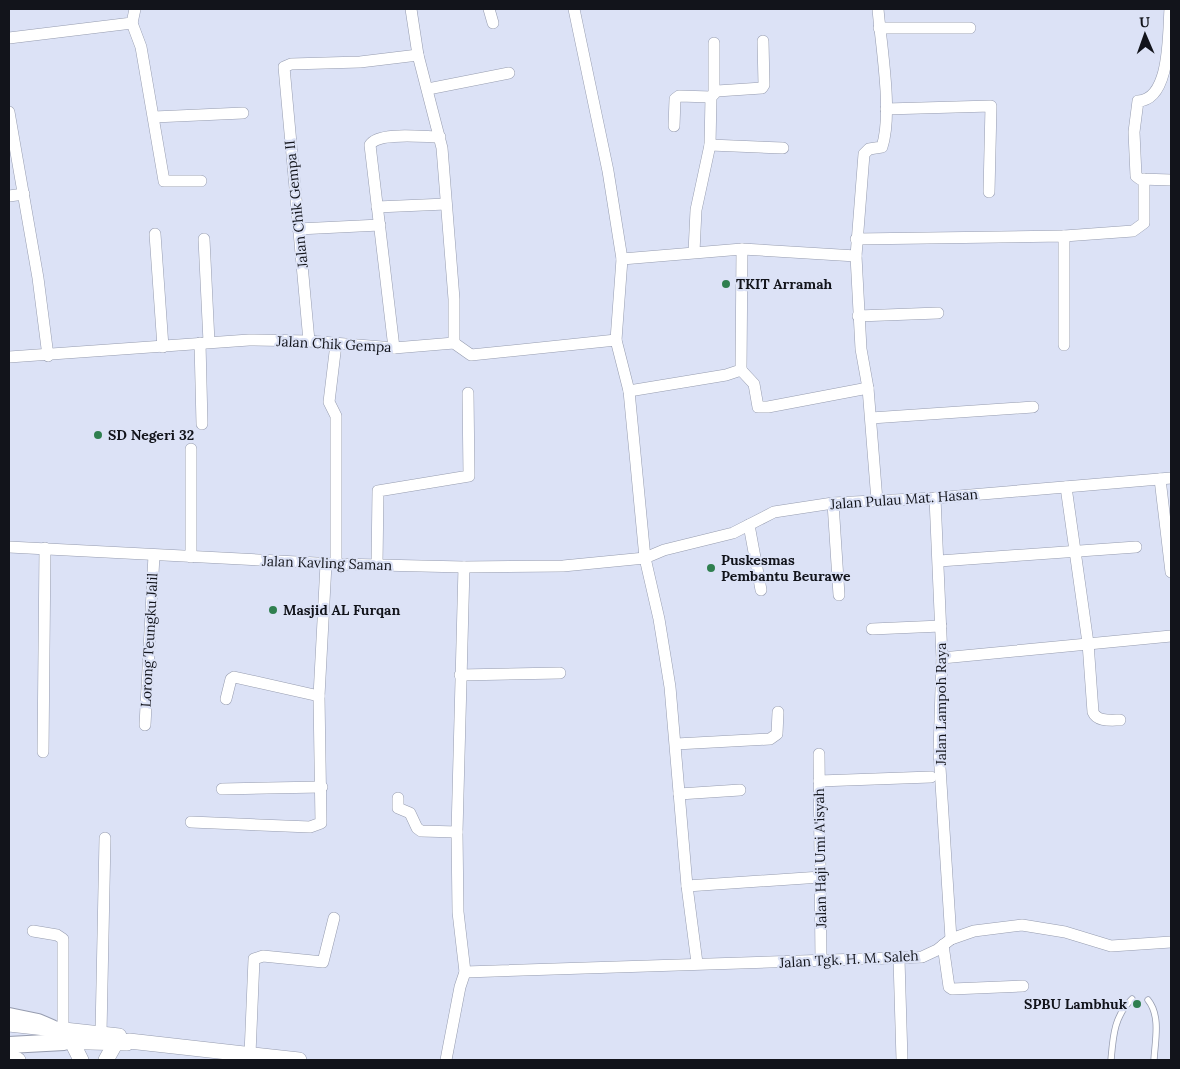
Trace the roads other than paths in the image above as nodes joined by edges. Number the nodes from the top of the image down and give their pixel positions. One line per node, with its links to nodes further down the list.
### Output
1 (135, 9): 8 (street)
2 (411, 9): 14 (street)
3 (489, 9): 7 (street)
4 (574, 9): 43 (street)
5 (878, 9): 9 (street)
6 (1170, 9): 26 (street)
7 (493, 23)
8 (132, 24): 11 (street); 21 (street)
9 (879, 28): 10 (street); 18 (street)
10 (970, 28)
11 (9, 38)
12 (763, 41): 17 (street)
13 (714, 42): 17 (street)
14 (418, 55): 16 (street); 35 (street, Jalan Chik Gempa II)
15 (509, 73): 16 (street)
16 (428, 89): 23 (street)
17 (712, 94): 22 (street); 24 (street)
18 (886, 109): 29 (street); 39 (street)
19 (9, 112): 30 (street)
20 (243, 114): 21 (street)
21 (154, 117): 28 (street)
22 (674, 126)
23 (440, 137): 32 (street); 33 (street)
24 (710, 145): 25 (street); 41 (street)
25 (783, 148)
26 (1144, 179): 27 (street); 37 (street)
27 (1171, 180)
28 (201, 181)
29 (989, 192)
30 (24, 194): 31 (street); 54 (street)
31 (9, 196)
32 (446, 204): 33 (street); 49 (street)
33 (377, 207): 34 (street)
34 (380, 225): 35 (street); 53 (street)
35 (298, 229): 47 (street, Jalan Chik Gempa II)
36 (155, 234): 52 (street)
37 (1064, 236): 39 (street); 51 (street)
38 (204, 239): 48 (street)
39 (856, 240): 42 (street)
40 (742, 249): 41 (street); 42 (street); 56 (street)
41 (694, 252): 43 (street)
42 (856, 256): 45 (street)
43 (622, 259): 46 (street)
44 (938, 312): 45 (street)
45 (858, 316): 57 (street)
46 (616, 340): 49 (street); 58 (street)
47 (309, 341): 48 (street, Jalan Chik Gempa); 50 (street, Jalan Chik Gempa)
48 (205, 342): 52 (street, Jalan Chik Gempa); 62 (street)
49 (454, 343): 53 (street, Jalan Chik Gempa)
50 (336, 344): 53 (street, Jalan Chik Gempa); 78 (street)
51 (1064, 345)
52 (163, 347): 54 (street, Jalan Chik Gempa)
53 (394, 348)
54 (48, 356): 55 (street, Jalan Chik Gempa)
55 (9, 357)
56 (741, 370): 57 (street); 58 (street)
57 (868, 388): 61 (street)
58 (629, 391): 76 (street)
59 (468, 393): 79 (street)
60 (1033, 407): 61 (street)
61 (871, 418): 67 (street)
62 (202, 424)
63 (191, 449): 75 (street)
64 (1166, 479): 65 (street, Jalan Pulau Mat. Hasan); 81 (street)
65 (1066, 487): 66 (street, Jalan Pulau Mat. Hasan); 73 (street)
66 (935, 498): 67 (street, Jalan Pulau Mat. Hasan); 77 (street, Jalan Lampoh Raya)
67 (877, 501): 68 (street, Jalan Pulau Mat. Hasan)
68 (833, 502): 69 (street, Jalan Pulau Mat. Hasan); 83 (street)
69 (749, 525): 76 (street, Jalan Pulau Mat. Hasan); 82 (street)
70 (9, 547): 72 (street, Jalan Kavling Saman)
71 (1136, 547): 73 (street)
72 (45, 548): 74 (street, Jalan Kavling Saman); 97 (street)
73 (1074, 552): 77 (street); 87 (street)
74 (154, 555): 75 (street, Jalan Kavling Saman); 95 (street, Lorong Teungku Jalil)
75 (191, 557): 78 (street, Jalan Kavling Saman)
76 (645, 558): 80 (street, Jalan Kavling Saman); 96 (street)
77 (939, 561): 84 (street, Jalan Lampoh Raya)
78 (331, 564): 79 (street, Jalan Kavling Saman); 91 (street)
79 (377, 565): 80 (street, Jalan Kavling Saman)
80 (464, 568): 90 (street)
81 (1171, 572)
82 (761, 590)
83 (840, 594)
84 (941, 626): 85 (street); 88 (street, Jalan Lampoh Raya)
85 (872, 629)
86 (1171, 636): 87 (street)
87 (1088, 643): 88 (street); 94 (street)
88 (942, 658): 113 (street, Jalan Lampoh Raya)
89 (560, 673): 90 (street)
90 (460, 674): 107 (street)
91 (319, 696): 92 (street); 101 (street)
92 (226, 699)
93 (778, 712): 96 (street)
94 (1120, 720)
95 (145, 725)
96 (676, 744): 104 (street)
97 (43, 752)
98 (819, 754): 100 (street, Jalan Haji Umi A'isyah)
99 (931, 777): 100 (street)
100 (819, 781): 109 (street, Jalan Haji Umi A'isyah)
101 (322, 787): 102 (street); 106 (street)
102 (222, 789)
103 (740, 790): 104 (street)
104 (679, 794): 110 (street)
105 (398, 798): 107 (street)
106 (191, 822)
107 (457, 832): 118 (street)
108 (105, 838): 126 (street)
109 (821, 877): 110 (street); 116 (street, Jalan Haji Umi A'isyah)
110 (687, 886): 117 (street)
111 (334, 918): 129 (street)
112 (33, 931): 124 (street)
113 (947, 942): 114 (street, Jalan Tgk. H. M. Saleh); 115 (street, Jalan Tgk. H. M. Saleh); 119 (street, Jalan Lampoh Raya)
114 (1171, 942)
115 (899, 959): 116 (street, Jalan Tgk. H. M. Saleh); 135 (street)
116 (821, 962): 117 (street, Jalan Tgk. H. M. Saleh)
117 (697, 963): 118 (street, Jalan Tgk. H. M. Saleh)
118 (465, 972): 134 (street)
119 (1023, 986)
120 (1132, 999): 136 (lane)
121 (1148, 1000): 137 (lane)
122 (9, 1016): 124 (main road)
123 (9, 1024): 124 (street)
124 (62, 1035): 125 (street); 126 (street); 127 (main road); 131 (street)
125 (9, 1036)
126 (115, 1038): 129 (street); 132 (street)
127 (9, 1045)
128 (9, 1056): 130 (street)
129 (244, 1056): 133 (street)
130 (18, 1060)
131 (81, 1060)
132 (106, 1060)
133 (300, 1060)
134 (446, 1060)
135 (902, 1060)
136 (1111, 1060)
137 (1154, 1060)

